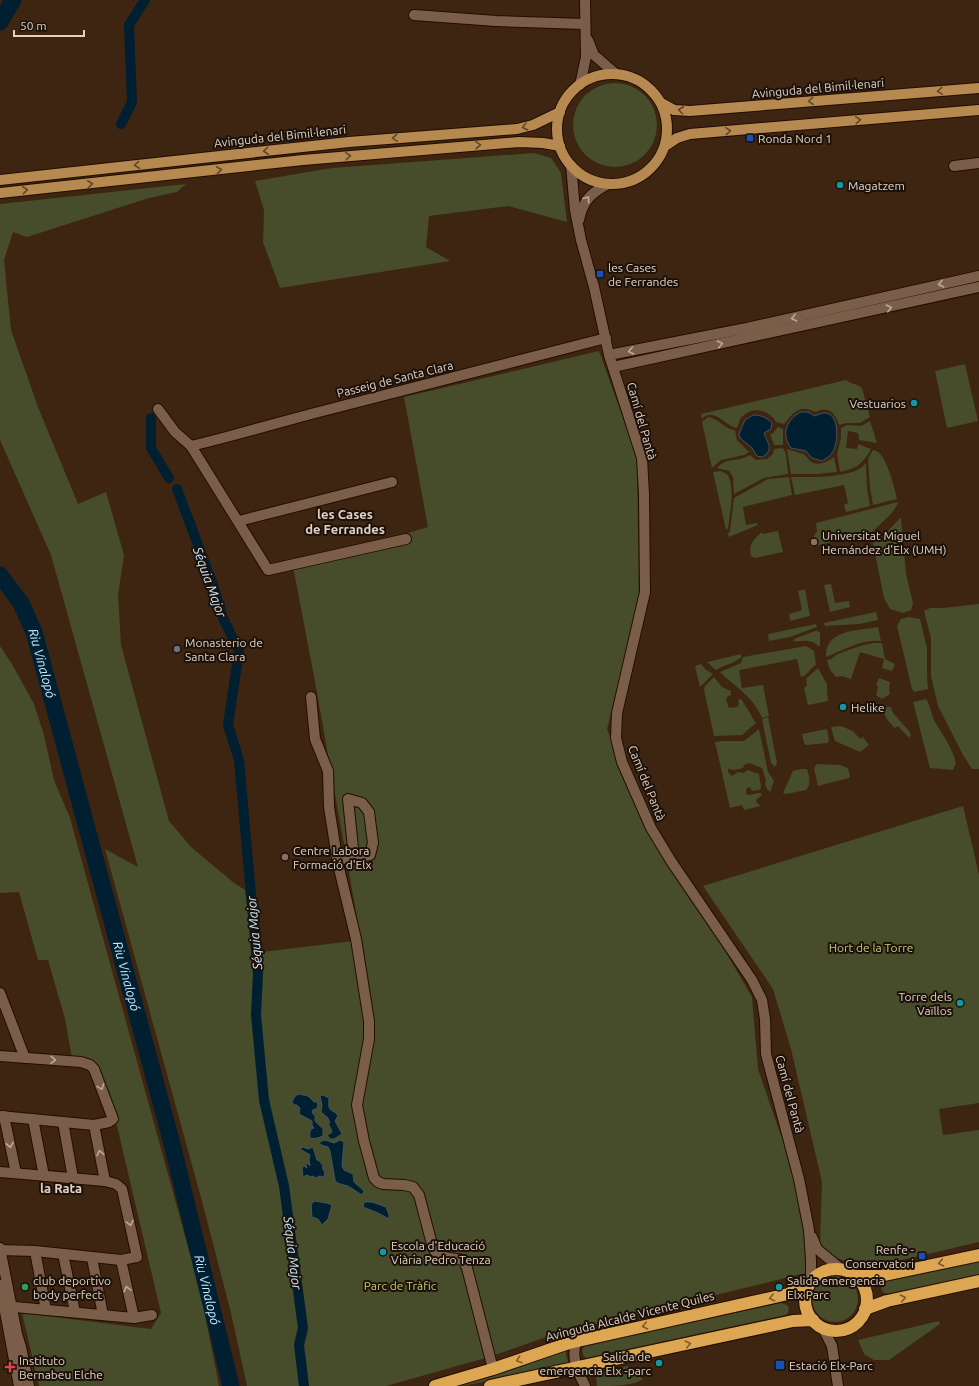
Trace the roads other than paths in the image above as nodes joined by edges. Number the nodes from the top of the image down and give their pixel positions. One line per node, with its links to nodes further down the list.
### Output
1 (585, 0): 3 (street)
2 (414, 15): 3 (street)
3 (585, 29): 4 (street); 5 (street)
4 (616, 74): 5 (main road); 7 (main road)
5 (580, 85): 9 (main road)
6 (979, 88): 7 (main road, Avinguda del Bimil·lenari, one-way to 7)
7 (661, 103): 11 (main road)
8 (979, 110): 11 (main road, one-way to 8)
9 (560, 112): 10 (main road); 15 (main road, Avinguda del Bimil·lenari, one-way to 15)
10 (560, 146): 13 (main road); 17 (main road, one-way to 10)
11 (665, 146): 16 (main road)
12 (979, 163): 14 (street)
13 (572, 166): 16 (main road); 18 (street, Camí del Pantà)
14 (954, 166)
15 (0, 180)
16 (608, 184): 18 (street, Camí del Pantà, one-way to 16)
17 (0, 193)
18 (578, 224): 21 (street, Camí del Pantà)
19 (979, 276): 22 (street, one-way to 22)
20 (979, 287): 23 (street, one-way to 20)
21 (606, 338): 22 (street, Camí del Pantà); 25 (street, Passeig de Santa Clara)
22 (609, 355): 23 (street, Camí del Pantà)
23 (612, 367): 44 (street, Camí del Pantà)
24 (158, 410): 25 (street)
25 (191, 446): 27 (street)
26 (392, 482): 27 (street)
27 (239, 521): 28 (street)
28 (406, 539)
29 (311, 697): 31 (street)
30 (354, 858): 30 (street); 31 (street)
31 (337, 860): 68 (street)
32 (0, 993): 34 (street)
33 (0, 1056): 34 (street)
34 (24, 1058): 38 (street, one-way to 38)
35 (2, 1116): 36 (street); 40 (street, one-way to 40)
36 (33, 1119): 37 (street); 41 (street)
37 (63, 1122): 38 (street); 42 (street)
38 (94, 1125): 43 (street, one-way to 38)
39 (0, 1172): 40 (street)
40 (16, 1173): 41 (street)
41 (44, 1176): 42 (street)
42 (73, 1178): 43 (street)
43 (105, 1181): 50 (street, one-way to 50)
44 (809, 1230): 51 (street, Camí del Pantà); 55 (street, Camí del Pantà)
45 (0, 1249): 46 (street); 56 (street)
46 (35, 1251): 47 (street); 58 (street)
47 (63, 1254): 49 (street); 59 (street)
48 (979, 1255): 52 (highway, one-way to 52)
49 (92, 1258): 50 (street); 60 (street)
50 (121, 1260): 62 (street, one-way to 50)
51 (841, 1269): 52 (highway); 55 (highway)
52 (856, 1276): 57 (highway)
53 (979, 1281): 57 (highway, one-way to 53)
54 (0, 1283): 56 (street)
55 (810, 1283): 63 (highway); 65 (highway, Avinguda Alcalde Vicente Quiles, one-way to 65)
56 (8, 1306): 58 (street); 69 (street); 70 (street)
57 (866, 1309): 64 (highway)
58 (46, 1310): 59 (street)
59 (75, 1312): 60 (street)
60 (104, 1315): 62 (street)
61 (152, 1315): 62 (street)
62 (134, 1318)
63 (813, 1320): 64 (highway); 66 (highway, one-way to 63)
64 (823, 1328): 74 (street)
65 (577, 1341): 67 (street, Avinguda Alcalde Vicente Quiles); 68 (highway, Avinguda Alcalde Vicente Quiles, one-way to 68)
66 (595, 1363): 67 (highway); 73 (street)
67 (577, 1367): 72 (highway); 73 (street, Avinguda Alcalde Vicente Quiles)
68 (493, 1368): 71 (highway, Avinguda Alcalde Vicente Quiles)
69 (19, 1386)
70 (29, 1386)
71 (435, 1386)
72 (490, 1386)
73 (586, 1386)
74 (838, 1386)

